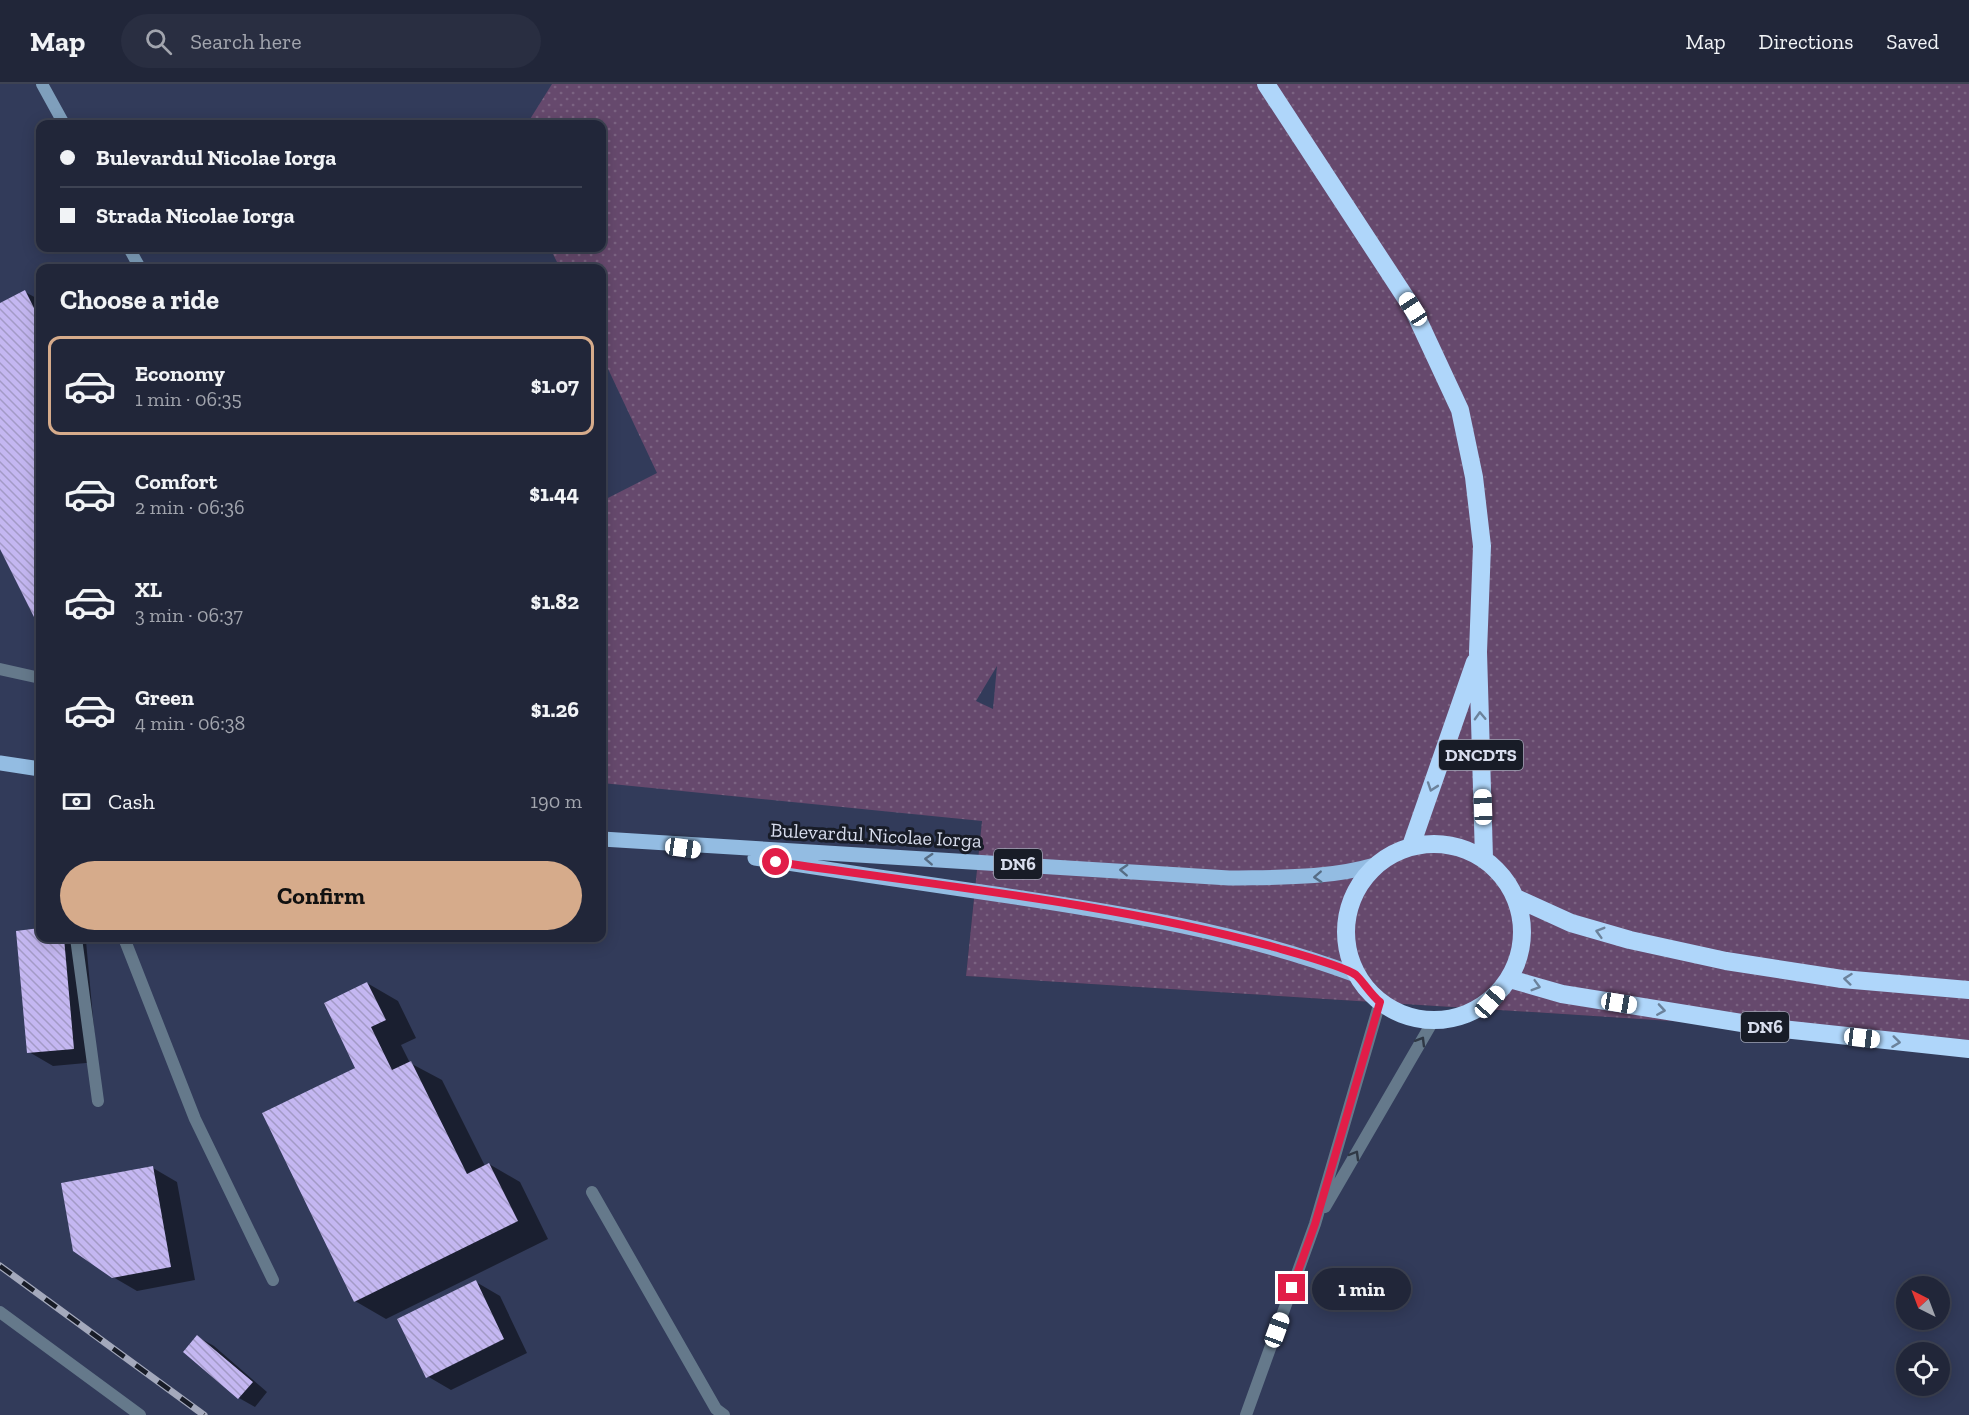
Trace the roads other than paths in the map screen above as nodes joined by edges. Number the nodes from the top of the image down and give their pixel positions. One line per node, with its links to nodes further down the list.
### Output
1 (42, 84): 3 (street)
2 (1266, 84): 4 (highway, DNCDTS)
3 (62, 120)
4 (1478, 652): 11 (highway, DNCDTS, one-way to 11); 12 (highway, DNCDTS, one-way to 4)
5 (0, 669): 6 (street)
6 (36, 677)
7 (0, 763): 8 (main road)
8 (36, 768)
9 (606, 840): 10 (main road, Bulevardul Nicolae Iorga / DN6)
10 (660, 844): 13 (main road, Bulevardul Nicolae Iorga / DN6, one-way to 10); 17 (main road, Bulevardul Nicolae Iorga / DN6)
11 (1411, 846): 12 (highway, DN6); 13 (highway, DN6)
12 (1484, 858): 14 (highway, DN6)
13 (1375, 866): 17 (highway, DN6)
14 (1516, 898): 18 (highway, DN6); 19 (highway, one-way to 14)
15 (77, 942): 23 (street)
16 (126, 942): 26 (street)
17 (1356, 975): 20 (highway, DN6)
18 (1510, 979): 21 (highway, DN6); 22 (highway, DN6, one-way to 22)
19 (1969, 990)
20 (1380, 1002): 21 (highway, DN6); 25 (street)
21 (1433, 1021): 25 (street, one-way to 21)
22 (1969, 1048)
23 (98, 1101)
24 (592, 1192): 29 (street)
25 (1315, 1224): 30 (street)
26 (273, 1280)
27 (0, 1312): 28 (street)
28 (140, 1415)
29 (724, 1415)
30 (1246, 1415)

